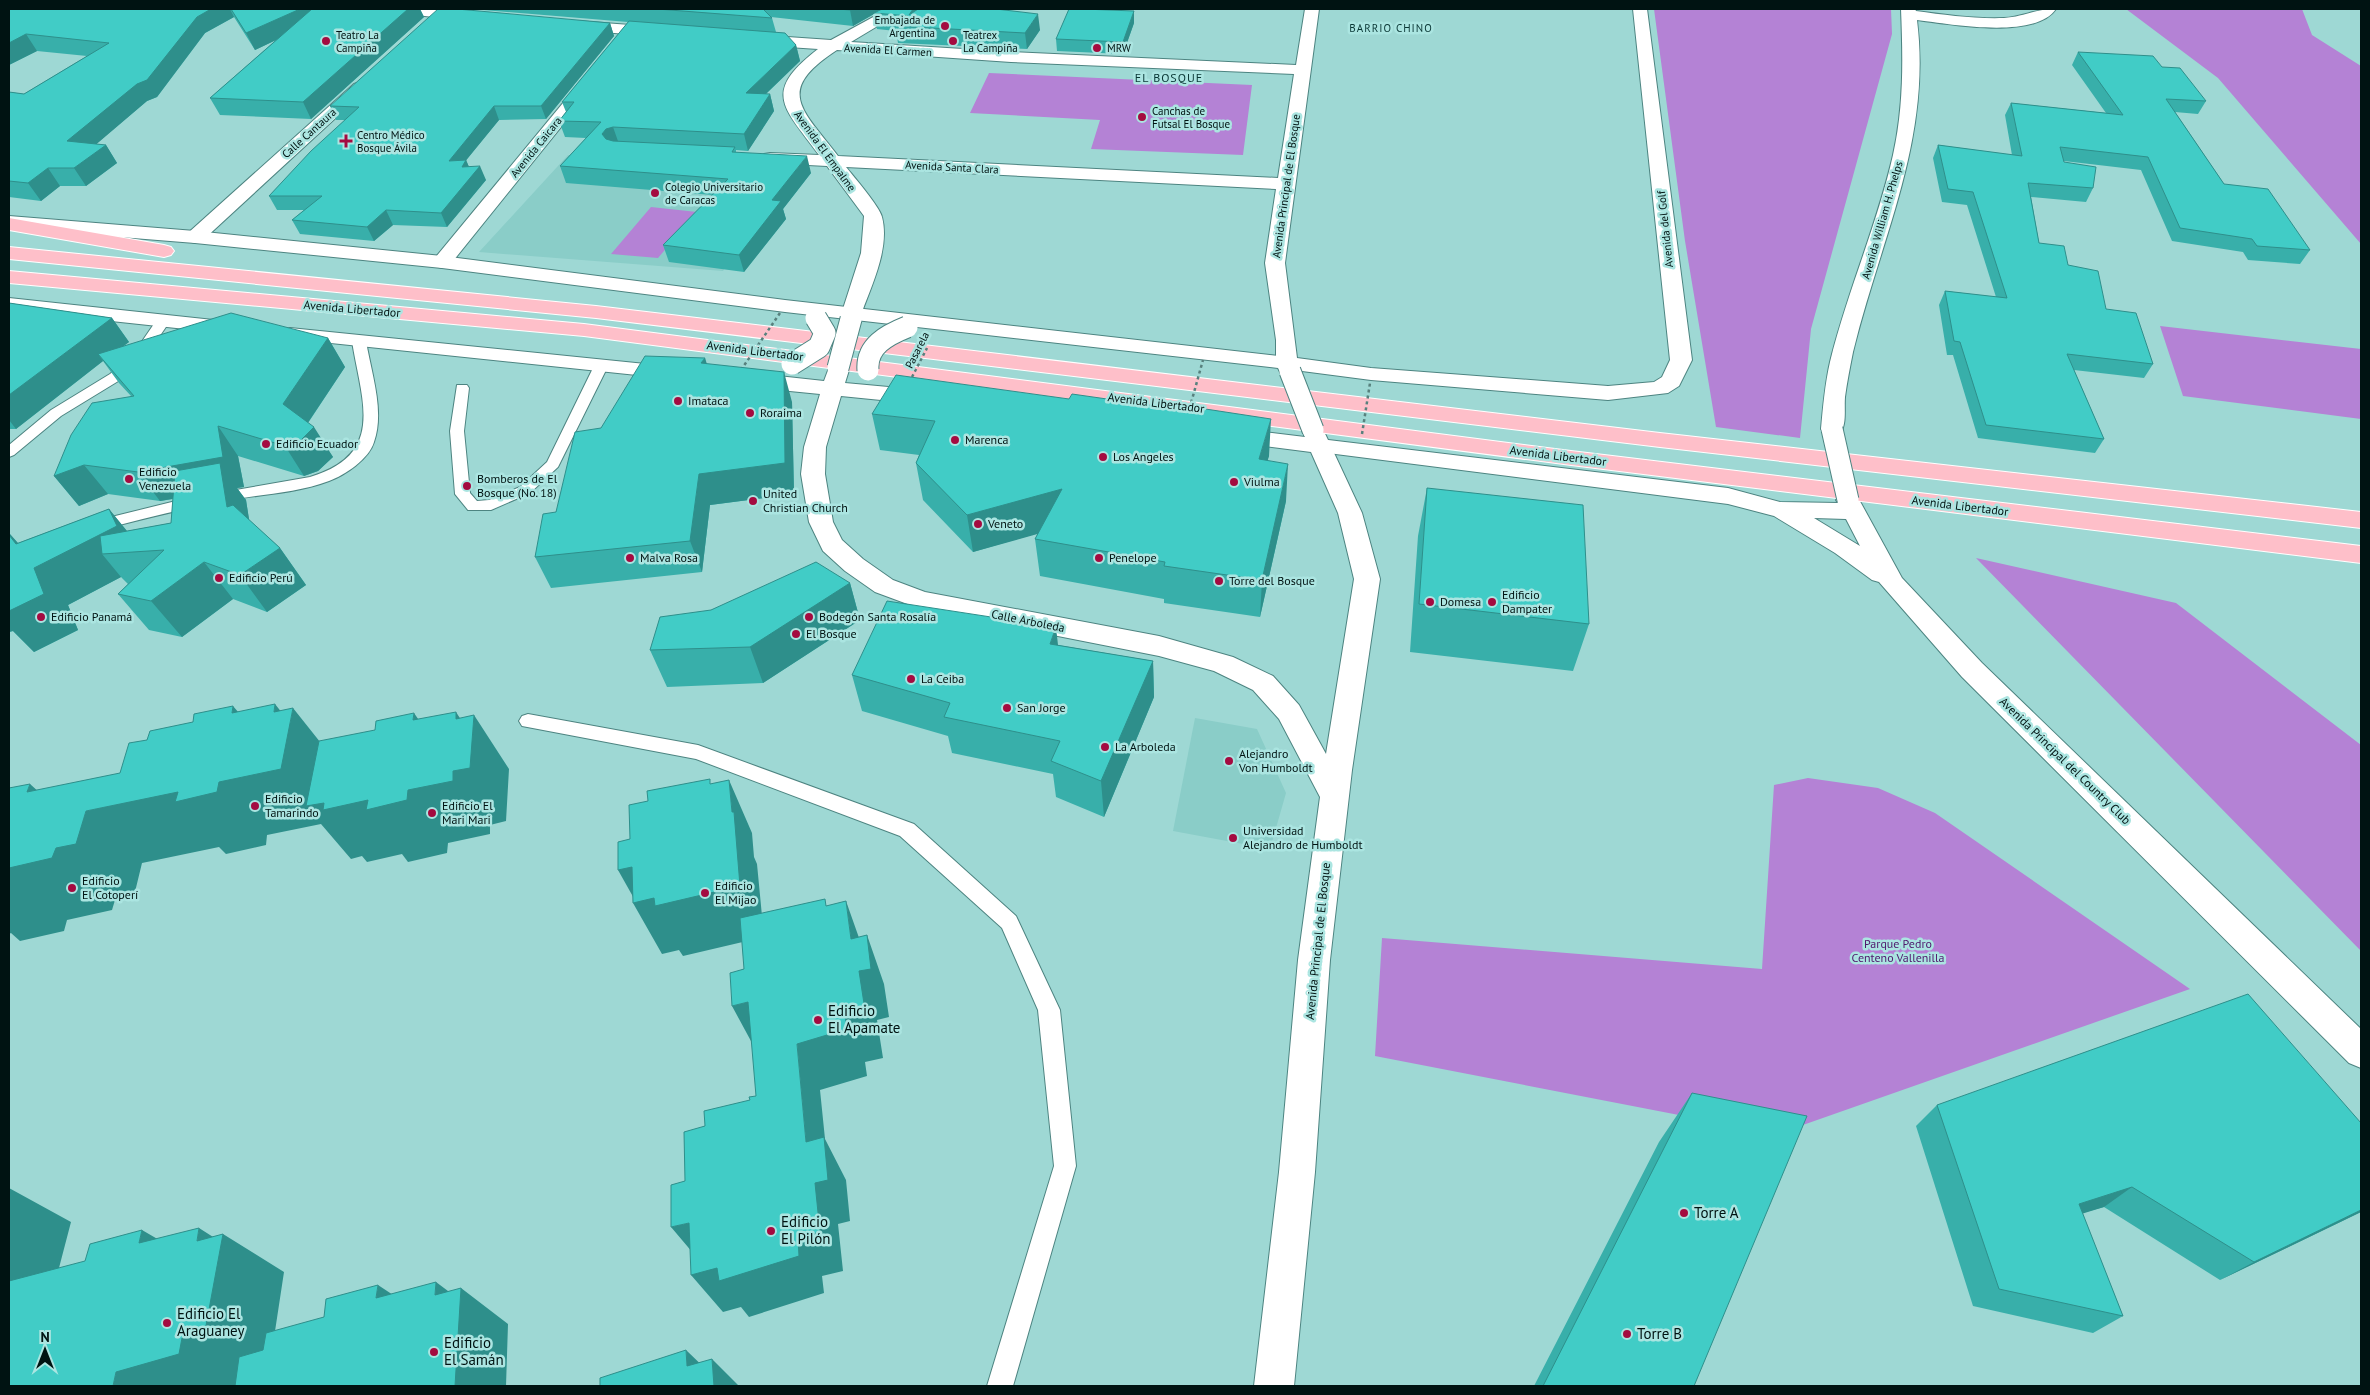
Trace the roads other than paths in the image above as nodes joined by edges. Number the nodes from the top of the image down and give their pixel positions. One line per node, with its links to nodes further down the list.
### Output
1 (397, 9): 6 (street)
2 (899, 9): 14 (street, Avenida El Empalme)
3 (1640, 9): 37 (street, Avenida del Golf)
4 (2049, 9): 7 (street)
5 (1310, 10): 17 (street, Avenida Principal de El Bosque)
6 (443, 11): 8 (street); 10 (street)
7 (1908, 12): 43 (street, Avenida William H. Phelps)
8 (484, 18)
9 (561, 24): 11 (street)
10 (428, 27)
11 (630, 30): 12 (street); 15 (street)
12 (676, 34)
13 (745, 39): 14 (street, Avenida El Carmen)
14 (833, 46): 17 (street, Avenida El Carmen); 20 (street, Avenida El Empalme)
15 (617, 48)
16 (598, 70): 25 (street, Avenida Caicara)
17 (1303, 70): 21 (street, Avenida Principal de El Bosque)
18 (370, 78): 23 (street, Calle Cantaura)
19 (755, 157): 20 (street, Avenida Santa Clara)
20 (833, 161): 21 (street, Avenida Santa Clara); 30 (street, Avenida El Empalme)
21 (1285, 184): 37 (street, Avenida Principal de El Bosque)
22 (9, 223): 23 (street); 32 (main road)
23 (195, 237): 25 (street)
24 (9, 253): 32 (main road, Avenida Libertador)
25 (442, 262): 29 (street)
26 (9, 277): 35 (main road, Avenida Libertador)
27 (9, 290): 35 (main road)
28 (9, 304): 31 (street)
29 (810, 313): 30 (street); 39 (street, bridge)
30 (851, 316): 33 (street); 39 (street, Avenida El Empalme, bridge)
31 (163, 321): 34 (street); 46 (lane)
32 (687, 323): 49 (main road, Avenida Libertador)
33 (914, 325): 37 (street); 41 (street, bridge)
34 (359, 342): 36 (street); 50 (lane)
35 (724, 347): 51 (main road, Avenida Libertador)
36 (601, 366): 38 (street); 40 (lane)
37 (1289, 367): 45 (street, Avenida Principal de El Bosque, bridge)
38 (697, 375)
39 (836, 378): 41 (street); 54 (street, Calle Arboleda)
40 (462, 388)
41 (882, 393): 42 (street)
42 (941, 400)
43 (1832, 429): 47 (street, Avenida Principal del Country Club, bridge)
44 (1212, 432): 45 (street, Avenida Libertador)
45 (1317, 438): 48 (street, Avenida Libertador); 54 (street, Avenida Principal de El Bosque)
46 (9, 452)
47 (1850, 506): 48 (street, Avenida Libertador); 52 (street, Avenida Principal del Country Club)
48 (1780, 510): 52 (street)
49 (2361, 520)
50 (81, 530)
51 (2361, 555)
52 (1892, 583): 55 (street, Avenida Principal del Country Club)
53 (528, 721): 56 (lane)
54 (1335, 797): 57 (street, Avenida Principal de El Bosque)
55 (2361, 1052)
56 (1000, 1386)
57 (1274, 1386)

